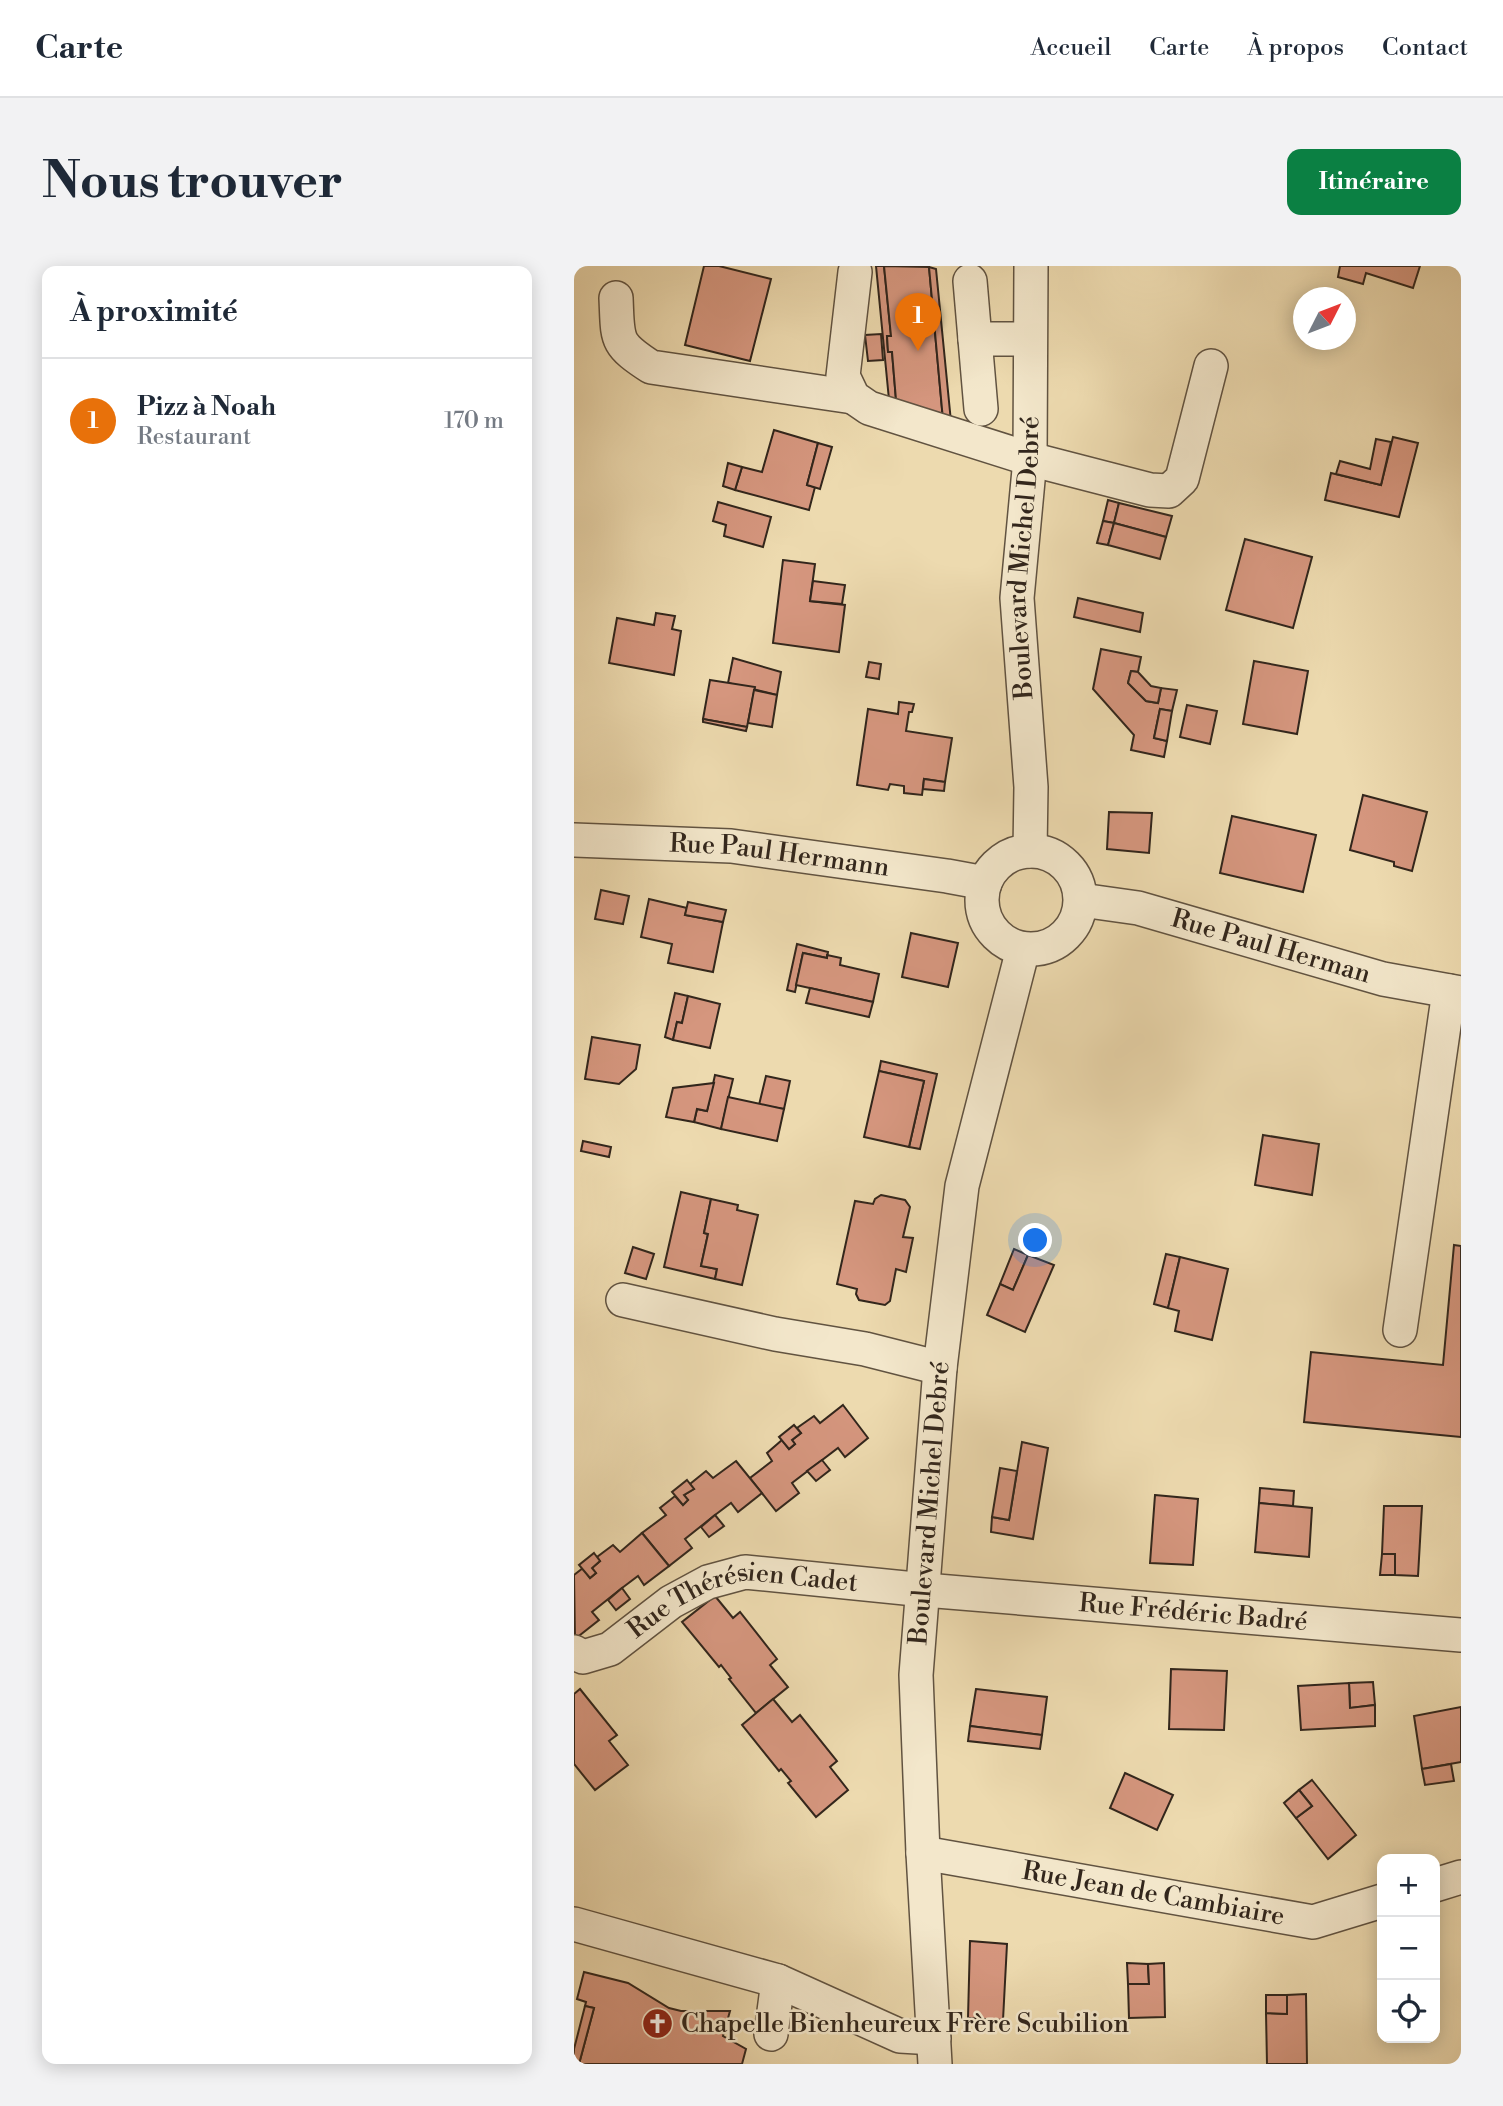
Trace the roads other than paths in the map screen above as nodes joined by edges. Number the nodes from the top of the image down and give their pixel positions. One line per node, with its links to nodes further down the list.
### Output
1 (1031, 266): 6 (street, Boulevard Michel Debré)
2 (855, 272): 8 (street)
3 (970, 281): 5 (street)
4 (616, 298): 8 (street)
5 (975, 339): 6 (street); 9 (street)
6 (1030, 339): 10 (street, Boulevard Michel Debré)
7 (1211, 366): 10 (street)
8 (853, 397): 10 (street)
9 (981, 409)
10 (1030, 459): 12 (street, Boulevard Michel Debré)
11 (574, 840): 13 (street, Rue Paul Hermann)
12 (1030, 851): 13 (street); 14 (street)
13 (985, 883): 15 (street)
14 (1081, 900): 15 (street); 16 (street, Rue Paul Herman)
15 (1023, 949): 19 (street, Boulevard Michel Debré)
16 (1455, 992): 18 (street)
17 (623, 1300): 19 (street)
18 (1400, 1330)
19 (940, 1368): 20 (street, Boulevard Michel Debré)
20 (925, 1590): 21 (street, Rue Frédéric Badré); 22 (street, Rue Thérésien Cadet); 23 (street, Boulevard Michel Debré)
21 (1461, 1635)
22 (574, 1652)
23 (922, 1853): 26 (street, Rue Jean de Cambiaire); 30 (street, Boulevard Michel Debré)
24 (1461, 1877): 25 (street)
25 (1440, 1883)
26 (1377, 1903)
27 (574, 1924): 28 (street)
28 (778, 1981): 29 (street); 30 (street)
29 (771, 2035)
30 (934, 2051)

